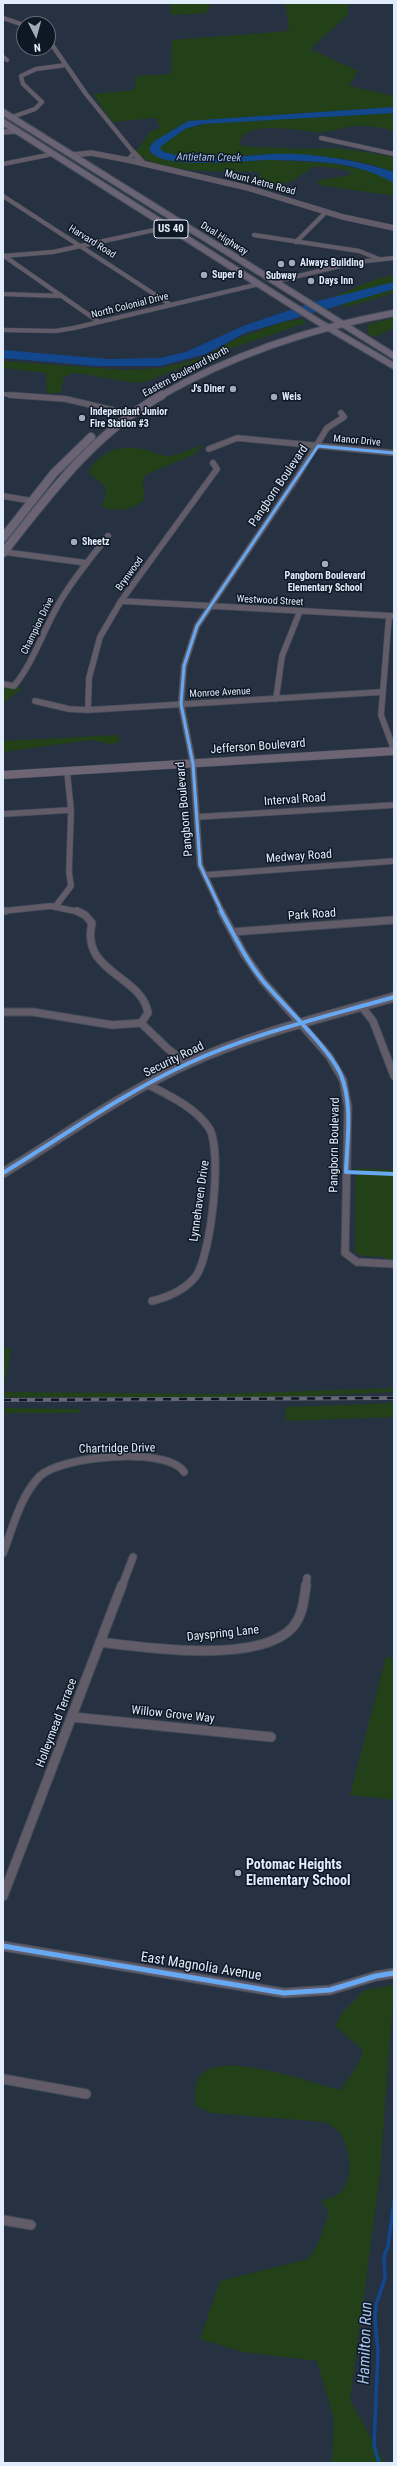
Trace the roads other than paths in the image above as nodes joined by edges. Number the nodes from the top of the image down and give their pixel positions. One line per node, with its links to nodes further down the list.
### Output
1 (3, 18): 2 (street)
2 (16, 22)
3 (56, 51): 4 (street)
4 (66, 65): 6 (street); 12 (street)
5 (3, 112): 6 (main road, Dual Highway / US 40)
6 (12, 117): 7 (main road); 11 (main road, Dual Highway / US 40)
7 (4, 123): 8 (main road, Dual Highway / US 40)
8 (17, 131): 9 (street); 11 (main road); 13 (main road, Dual Highway / US 40)
9 (3, 132)
10 (321, 138): 14 (street)
11 (63, 149): 15 (main road, Dual Highway / US 40)
12 (134, 153): 16 (street); 19 (street)
13 (53, 154): 15 (main road); 17 (main road, Dual Highway / US 40); 18 (street)
14 (394, 154)
15 (75, 157): 16 (street, Mount Aetna Road); 17 (main road); 22 (main road, Dual Highway / US 40)
16 (128, 160): 19 (street, Mount Aetna Road)
17 (65, 162): 23 (main road, Dual Highway / US 40)
18 (3, 164)
19 (144, 164): 21 (street, Mount Aetna Road)
20 (3, 196): 27 (street, Harvard Road)
21 (326, 212): 24 (street, Mount Aetna Road); 26 (street)
22 (182, 224): 23 (street); 31 (main road, Dual Highway / US 40)
23 (168, 227): 27 (street); 32 (main road, Dual Highway / US 40)
24 (394, 228)
25 (254, 235): 26 (street)
26 (296, 242): 30 (street)
27 (83, 247): 28 (street); 35 (street, Harvard Road)
28 (3, 255): 34 (street)
29 (394, 258): 30 (street)
30 (379, 259): 31 (street)
31 (273, 282): 38 (main road, Dual Highway / US 40)
32 (259, 284): 35 (street, North Colonial Drive); 40 (main road, Dual Highway / US 40)
33 (3, 294): 34 (street)
34 (61, 296): 39 (street)
35 (171, 305): 39 (street, North Colonial Drive)
36 (394, 310): 38 (main road)
37 (394, 313): 38 (main road)
38 (335, 321): 40 (main road, Eastern Boulevard North); 42 (main road, Dual Highway / US 40)
39 (99, 322): 41 (street, North Colonial Drive)
40 (323, 324): 43 (main road, Eastern Boulevard North); 44 (main road, Dual Highway / US 40); 45 (main road, Eastern Boulevard North)
41 (3, 330)
42 (394, 356)
43 (212, 363): 45 (main road); 48 (main road, Eastern Boulevard North)
44 (394, 366)
45 (195, 377): 48 (main road, Eastern Boulevard North)
46 (3, 394): 48 (street)
47 (341, 413): 49 (street, Pangborn Boulevard)
48 (129, 414): 53 (main road, Eastern Boulevard North); 55 (main road, Eastern Boulevard North)
49 (318, 446): 50 (street, Manor Drive); 51 (street, Manor Drive); 62 (street, Pangborn Boulevard)
50 (208, 449)
51 (394, 453)
52 (213, 463): 61 (street, Brynwood)
53 (64, 474): 55 (main road); 56 (main road, Eastern Boulevard North)
54 (3, 496): 55 (street)
55 (32, 501): 56 (main road); 58 (main road, Eastern Boulevard North)
56 (22, 528): 59 (main road, Eastern Boulevard North)
57 (108, 536): 60 (street, Champion Drive)
58 (3, 538)
59 (3, 552): 60 (street)
60 (87, 563): 65 (street, Champion Drive)
61 (121, 601): 62 (street, Westwood Street); 70 (street, Brynwood)
62 (209, 607): 63 (street, Westwood Street); 69 (street, Pangborn Boulevard)
63 (300, 611): 64 (street, Westwood Street); 67 (street)
64 (392, 616): 66 (street)
65 (3, 684)
66 (382, 692): 67 (street, Monroe Avenue); 71 (street)
67 (276, 699): 69 (street, Monroe Avenue)
68 (35, 701): 70 (street, Monroe Avenue)
69 (181, 704): 70 (street, Monroe Avenue); 72 (street, Pangborn Boulevard)
70 (88, 710)
71 (394, 750): 72 (main road, Jefferson Boulevard)
72 (192, 764): 73 (main road, Jefferson Boulevard); 78 (street, Pangborn Boulevard)
73 (67, 771): 74 (main road, Jefferson Boulevard); 76 (street)
74 (3, 775)
75 (394, 805): 78 (street, Interval Road)
76 (71, 810): 77 (street); 81 (street)
77 (3, 814)
78 (197, 817): 80 (street, Pangborn Boulevard)
79 (394, 861): 80 (street, Medway Road)
80 (205, 875): 84 (street, Pangborn Boulevard)
81 (55, 907): 82 (street); 88 (street)
82 (3, 911)
83 (394, 920): 84 (street, Park Road)
84 (232, 932): 89 (street, Pangborn Boulevard)
85 (394, 997): 86 (street, Security Road)
86 (362, 1007): 89 (street, Security Road); 91 (street)
87 (3, 1012): 88 (street)
88 (141, 1023): 90 (street)
89 (300, 1024): 90 (street, Security Road); 94 (street, Pangborn Boulevard)
90 (188, 1063): 92 (street, Security Road)
91 (394, 1076)
92 (147, 1084): 93 (street, Security Road); 95 (street, Lynnehaven Drive)
93 (3, 1173)
94 (394, 1264)
95 (152, 1301)
96 (184, 1472): 97 (street, Chartridge Drive)
97 (5, 1542): 98 (street, Chartridge Drive)
98 (3, 1553)
99 (133, 1557): 101 (street, Holleymead Terrace)
100 (307, 1578): 101 (street, Dayspring Lane)
101 (100, 1642): 102 (street, Holleymead Terrace)
102 (72, 1717): 103 (street, Willow Grove Way); 104 (street, Holleymead Terrace)
103 (271, 1737)
104 (3, 1896)
105 (3, 1946): 106 (street, East Magnolia Avenue)
106 (394, 1972)
107 (3, 2079): 108 (street)
108 (86, 2094)
109 (3, 2220): 110 (street)
110 (31, 2225)

